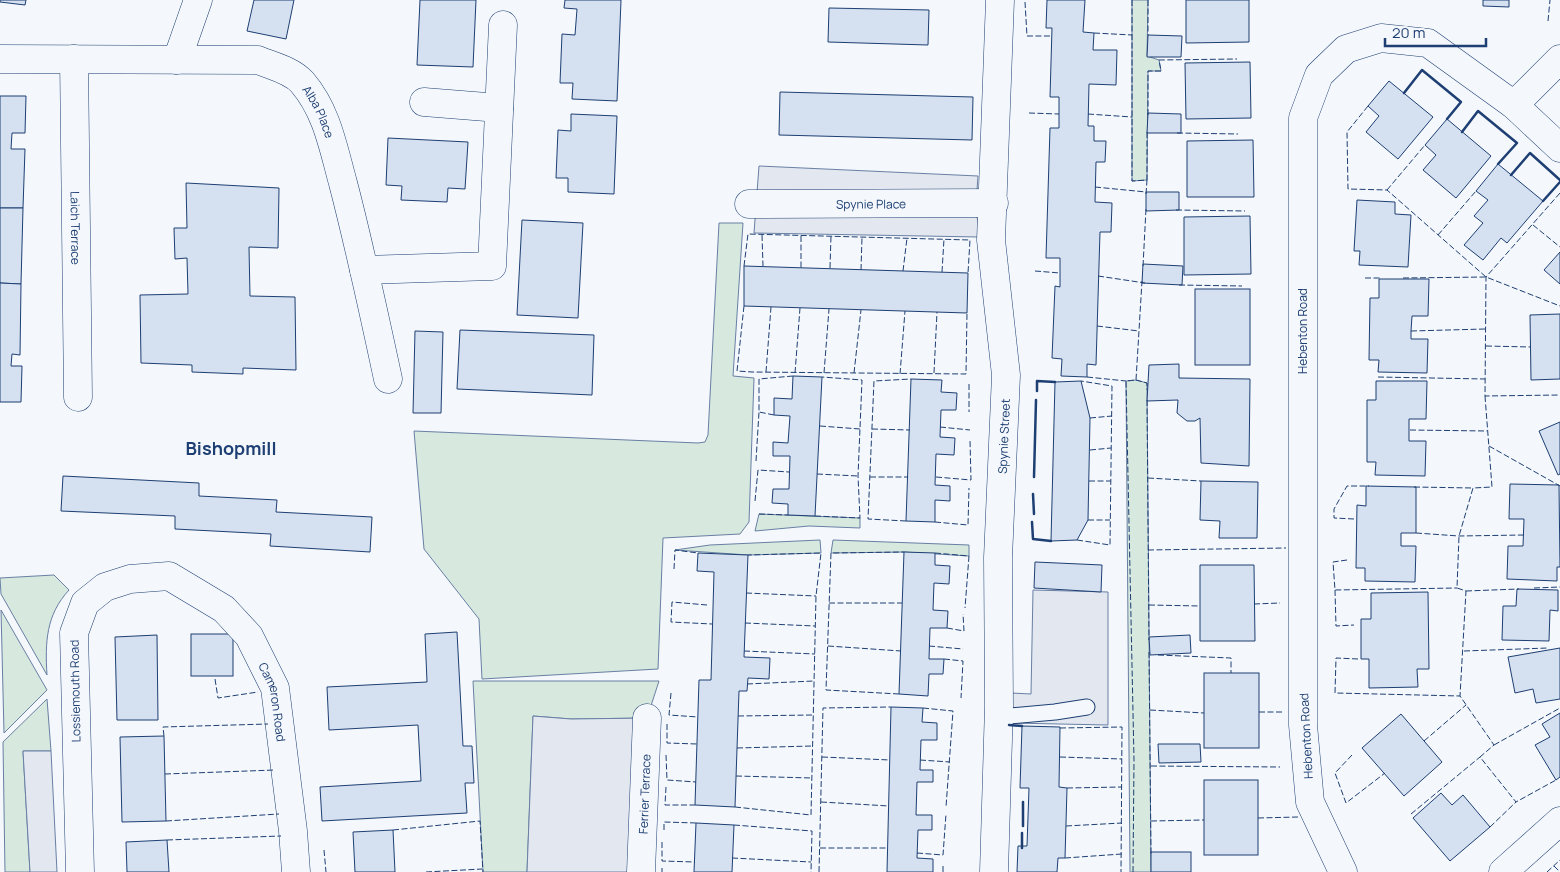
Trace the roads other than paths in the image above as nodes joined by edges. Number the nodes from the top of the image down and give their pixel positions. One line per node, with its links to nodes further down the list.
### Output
1 (198, 0): 7 (street)
2 (1000, 0): 12 (street, Spynie Street)
3 (503, 25): 10 (street)
4 (0, 59): 5 (street, Alba Place)
5 (74, 59): 7 (street, Alba Place); 16 (street, Laich Terrace)
6 (1560, 59): 9 (street)
7 (177, 60): 14 (street, Alba Place)
8 (424, 102): 10 (street)
9 (1514, 105): 11 (street, Hebenton Road); 26 (street, Hebenton Road)
10 (499, 108): 14 (street)
11 (1560, 148)
12 (994, 203): 13 (street, Spynie Place); 19 (street, Spynie Street)
13 (749, 204)
14 (364, 270): 15 (street, Alba Place)
15 (388, 379)
16 (78, 397)
17 (169, 576): 22 (street, Lossiemouth Road); 23 (street, Cameron Road)
18 (1087, 707): 19 (lane)
19 (998, 717): 25 (street, Spynie Street)
20 (647, 718): 24 (street, Ferrier Terrace)
21 (1560, 821): 27 (street)
22 (80, 872)
23 (296, 872)
24 (641, 872)
25 (994, 872)
26 (1343, 872)
27 (1503, 872)

